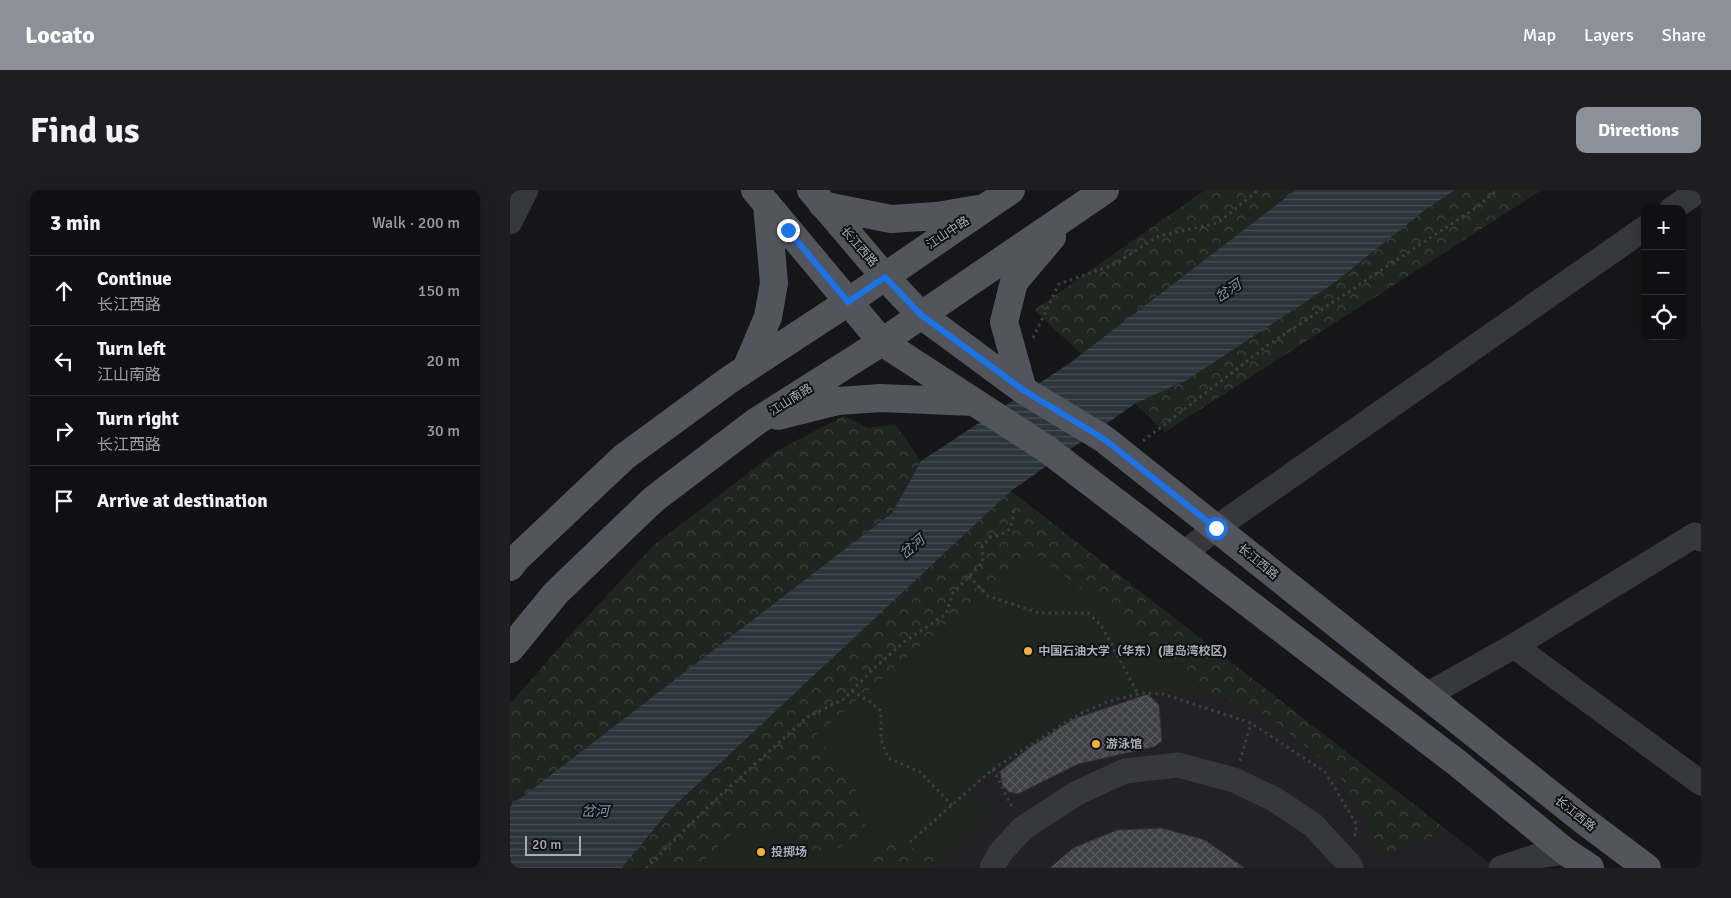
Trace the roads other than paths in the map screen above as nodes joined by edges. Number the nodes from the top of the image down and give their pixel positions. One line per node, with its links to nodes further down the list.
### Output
1 (526, 190): 10 (street)
2 (1012, 190): 8 (main road, 江山中路)
3 (1105, 190): 9 (main road, 江山南路)
4 (1699, 190): 7 (street)
5 (761, 197): 13 (main road); 16 (main road)
6 (816, 197): 8 (main road); 12 (main road, 长江西路)
7 (1678, 205)
8 (986, 207): 12 (main road, 江山中路)
9 (1071, 213): 14 (main road, 江山南路); 17 (main road)
10 (510, 222)
11 (1641, 231): 20 (street)
12 (885, 277): 13 (main road); 14 (main road, 长江西路)
13 (848, 302): 15 (main road); 16 (main road)
14 (920, 314): 15 (main road, 江山南路); 17 (main road, 长江西路)
15 (882, 342): 18 (main road); 19 (main road, 江山南路)
16 (746, 369): 23 (main road)
17 (1020, 380): 20 (main road, 长江西路)
18 (974, 402): 19 (main road); 22 (main road)
19 (757, 421): 25 (main road, 江山南路)
20 (1216, 528): 22 (street); 26 (main road, 长江西路)
21 (1701, 539): 24 (street)
22 (1184, 554): 28 (main road)
23 (510, 567)
24 (1514, 646): 26 (street); 27 (street)
25 (510, 649)
26 (1427, 695): 33 (main road, 长江西路)
27 (1701, 784)
28 (1566, 852): 31 (street); 32 (main road)
29 (1352, 866): 30 (street)
30 (992, 868)
31 (1501, 868)
32 (1590, 868)
33 (1647, 868)

